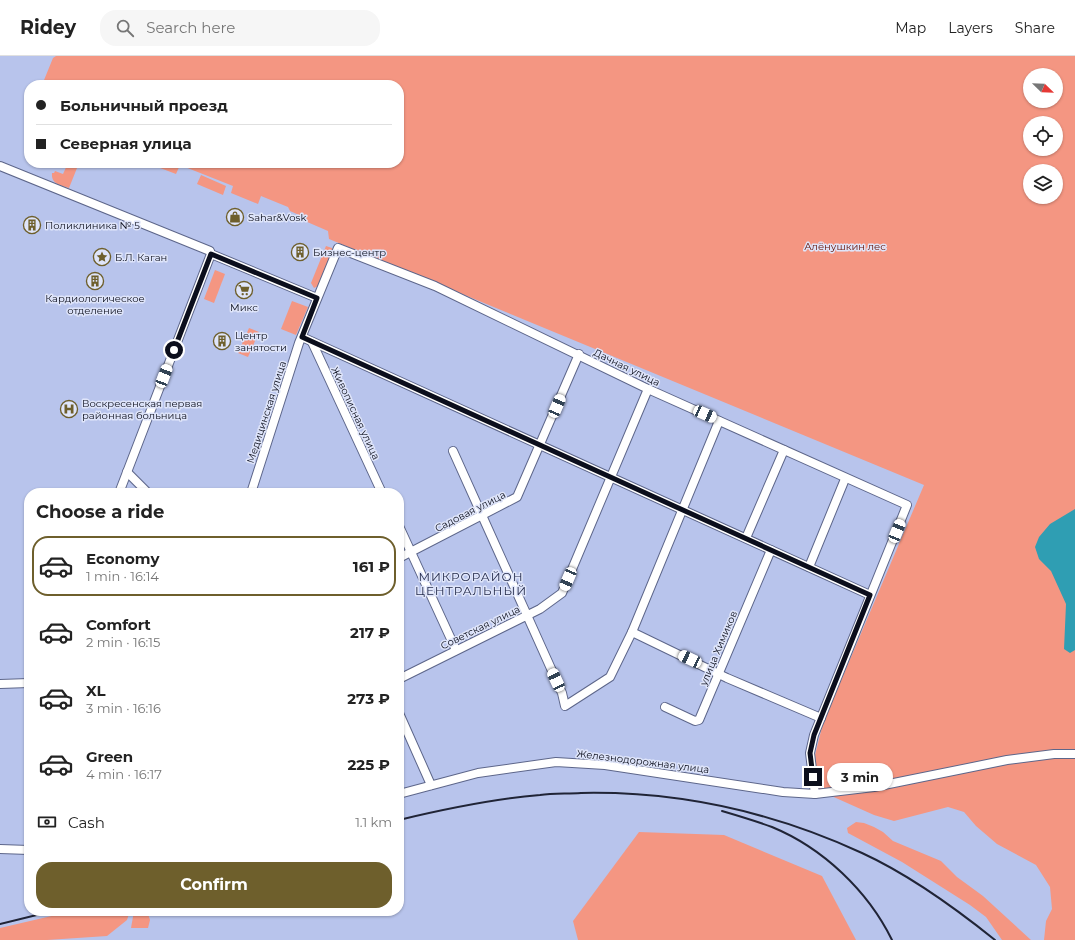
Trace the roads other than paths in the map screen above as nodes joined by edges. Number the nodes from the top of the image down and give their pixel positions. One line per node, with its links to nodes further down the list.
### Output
1 (0, 166): 3 (street)
2 (338, 248): 4 (street, Медицинская улица); 7 (street, Дачная улица)
3 (211, 254): 4 (street); 13 (street)
4 (317, 298): 5 (street, Медицинская улица)
5 (302, 337): 6 (street); 18 (street, Медицинская улица)
6 (312, 342): 10 (street); 19 (street, Живописная улица)
7 (579, 354): 8 (street, Дачная улица); 10 (street, Садовая улица)
8 (648, 389): 9 (street, Дачная улица); 14 (street, Советская улица)
9 (719, 420): 11 (street, Дачная улица); 20 (street)
10 (540, 445): 14 (street); 21 (street, Садовая улица)
11 (784, 450): 15 (street, Дачная улица); 23 (street)
12 (453, 451): 21 (street)
13 (127, 472): 16 (street); 17 (street)
14 (611, 478): 20 (street); 29 (street, Советская улица)
15 (845, 479): 27 (street); 28 (street, Дачная улица)
16 (121, 488)
17 (143, 488)
18 (252, 488)
19 (380, 488)
20 (683, 510): 23 (street); 30 (street)
21 (482, 516): 25 (street, Садовая улица); 29 (street)
22 (404, 536): 25 (street)
23 (746, 538): 24 (street)
24 (771, 550): 27 (street); 32 (street, улица Химиков)
25 (412, 552): 26 (street, Садовая улица); 31 (street)
26 (404, 556)
27 (809, 567): 28 (street)
28 (870, 595): 37 (street)
29 (526, 615): 30 (street); 31 (street, Советская улица)
30 (632, 632): 32 (street)
31 (456, 650): 33 (street, Советская улица)
32 (719, 673): 36 (street, улица Химиков); 37 (street)
33 (404, 676)
34 (24, 683): 35 (street)
35 (0, 684)
36 (665, 707)
37 (820, 718): 42 (street)
38 (404, 724): 40 (street)
39 (1075, 754): 42 (street, Железнодорожная улица)
40 (431, 785): 41 (street, Железнодорожная улица); 42 (street, Железнодорожная улица)
41 (404, 793)
42 (815, 794)
43 (0, 849): 44 (street)
44 (24, 850)

